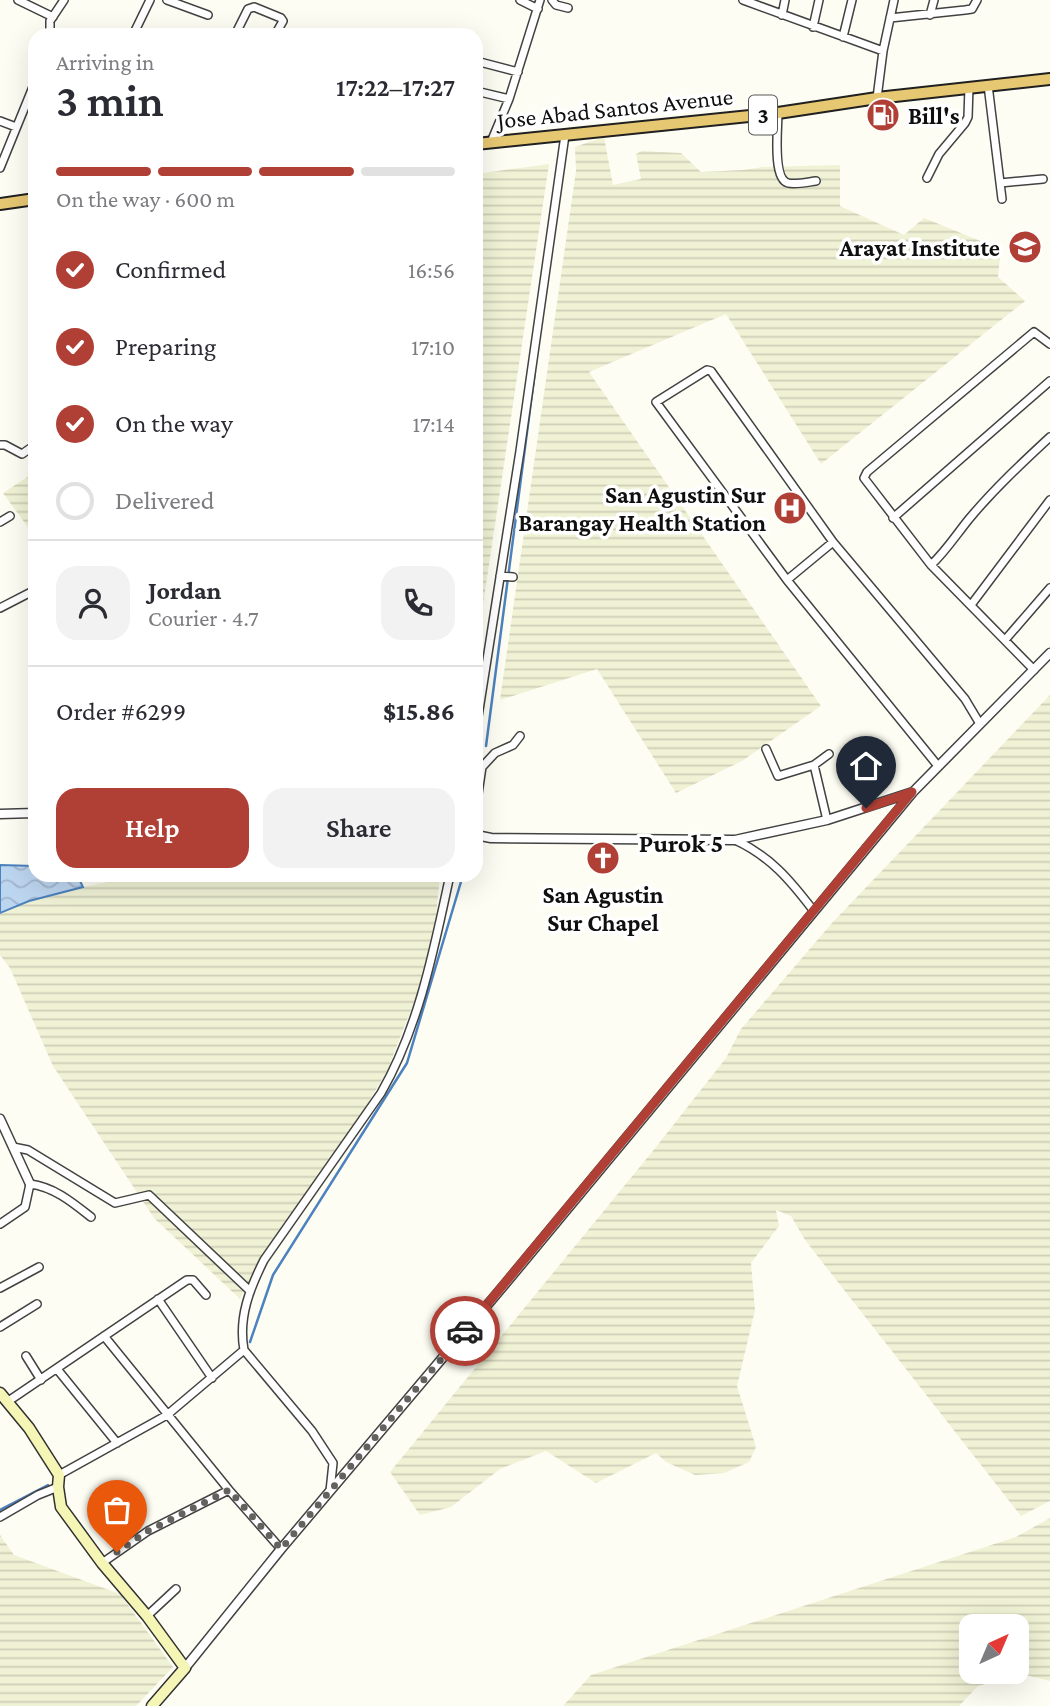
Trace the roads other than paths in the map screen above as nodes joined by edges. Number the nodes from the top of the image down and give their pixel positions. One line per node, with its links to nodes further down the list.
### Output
1 (18, 0): 20 (street)
2 (64, 0): 20 (street)
3 (150, 0): 24 (street)
4 (167, 0): 17 (street)
5 (520, 0): 16 (street)
6 (540, 0): 16 (street)
7 (552, 0): 15 (street)
8 (785, 0): 18 (street)
9 (819, 0): 22 (street)
10 (852, 0): 27 (street)
11 (894, 0): 21 (street)
12 (934, 0): 19 (street)
13 (977, 0): 19 (street)
14 (747, 1): 18 (street)
15 (568, 8)
16 (538, 9): 30 (street)
17 (208, 15)
18 (782, 15): 22 (street)
19 (930, 15): 21 (street)
20 (53, 17): 23 (street)
21 (890, 18): 28 (street)
22 (813, 27): 27 (street)
23 (50, 28)
24 (136, 28)
25 (238, 28): 26 (street)
26 (279, 28)
27 (843, 37): 28 (street)
28 (883, 51): 35 (street)
29 (483, 63): 30 (street)
30 (518, 72): 37 (street)
31 (1050, 79): 32 (highway, Jose Abad Santos Avenue / 3)
32 (988, 85): 33 (highway, Jose Abad Santos Avenue / 3); 48 (street)
33 (969, 87): 35 (highway, Jose Abad Santos Avenue / 3); 45 (street)
34 (483, 93): 37 (street)
35 (877, 98): 38 (highway, Jose Abad Santos Avenue / 3)
36 (28, 99): 40 (street)
37 (509, 99): 42 (street)
38 (778, 113): 41 (highway, Jose Abad Santos Avenue / 3); 47 (street)
39 (0, 121): 40 (street)
40 (16, 127): 44 (street)
41 (565, 135): 42 (highway, Jose Abad Santos Avenue / 3); 63 (street)
42 (491, 142): 43 (highway, Jose Abad Santos Avenue / 3)
43 (483, 143)
44 (0, 168)
45 (927, 178)
46 (1043, 180): 48 (street)
47 (816, 181)
48 (1000, 183): 49 (street)
49 (1002, 199)
50 (28, 200): 51 (highway)
51 (0, 204)
52 (1050, 344): 59 (street)
53 (1050, 381): 59 (street)
54 (1050, 437): 62 (street)
55 (0, 446): 56 (street)
56 (28, 450)
57 (1050, 500): 68 (street)
58 (10, 516): 60 (street)
59 (893, 518): 62 (street)
60 (0, 522)
61 (833, 542): 65 (street); 65 (street); 74 (street)
62 (931, 565): 68 (street)
63 (501, 576): 64 (street); 73 (street)
64 (513, 578)
65 (787, 580): 80 (street)
66 (1050, 588): 70 (street)
67 (28, 594): 69 (street)
68 (971, 605): 70 (street)
69 (0, 608)
70 (1005, 639): 72 (street)
71 (1050, 653): 72 (street)
72 (1034, 670): 74 (street)
73 (483, 686)
74 (980, 724): 80 (street)
75 (520, 736): 79 (street)
76 (766, 749): 78 (street)
77 (829, 754): 78 (street)
78 (814, 765): 84 (street)
79 (483, 766)
80 (938, 766): 81 (street)
81 (912, 792): 84 (street); 88 (street)
82 (28, 813): 83 (street)
83 (0, 814)
84 (827, 820): 86 (street)
85 (483, 836): 86 (street)
86 (735, 840): 88 (street)
87 (448, 882): 96 (street)
88 (813, 910): 114 (street)
89 (0, 1119): 90 (street)
90 (13, 1147): 91 (street); 96 (street)
91 (30, 1184): 92 (street); 93 (street)
92 (91, 1217)
93 (0, 1224)
94 (39, 1268): 95 (street)
95 (0, 1288)
96 (250, 1291): 102 (street)
97 (206, 1295): 98 (street)
98 (158, 1299): 101 (street); 105 (street)
99 (37, 1304): 100 (street)
100 (0, 1327)
101 (104, 1336): 104 (street); 109 (street)
102 (244, 1350): 105 (street); 114 (street)
103 (26, 1356): 106 (street)
104 (57, 1368): 106 (street); 110 (street)
105 (212, 1378): 109 (street)
106 (41, 1380): 108 (street)
107 (0, 1392): 108 (main road)
108 (6, 1402): 111 (main road)
109 (167, 1415): 110 (street); 113 (street)
110 (117, 1443): 111 (street)
111 (59, 1475): 112 (main road)
112 (58, 1487): 115 (street); 117 (main road)
113 (229, 1490): 116 (street); 117 (street)
114 (330, 1492): 116 (street)
115 (0, 1517)
116 (281, 1549): 120 (street)
117 (102, 1563): 119 (main road)
118 (176, 1589): 119 (street)
119 (147, 1616): 120 (main road)
120 (185, 1668): 121 (main road)
121 (152, 1706)

